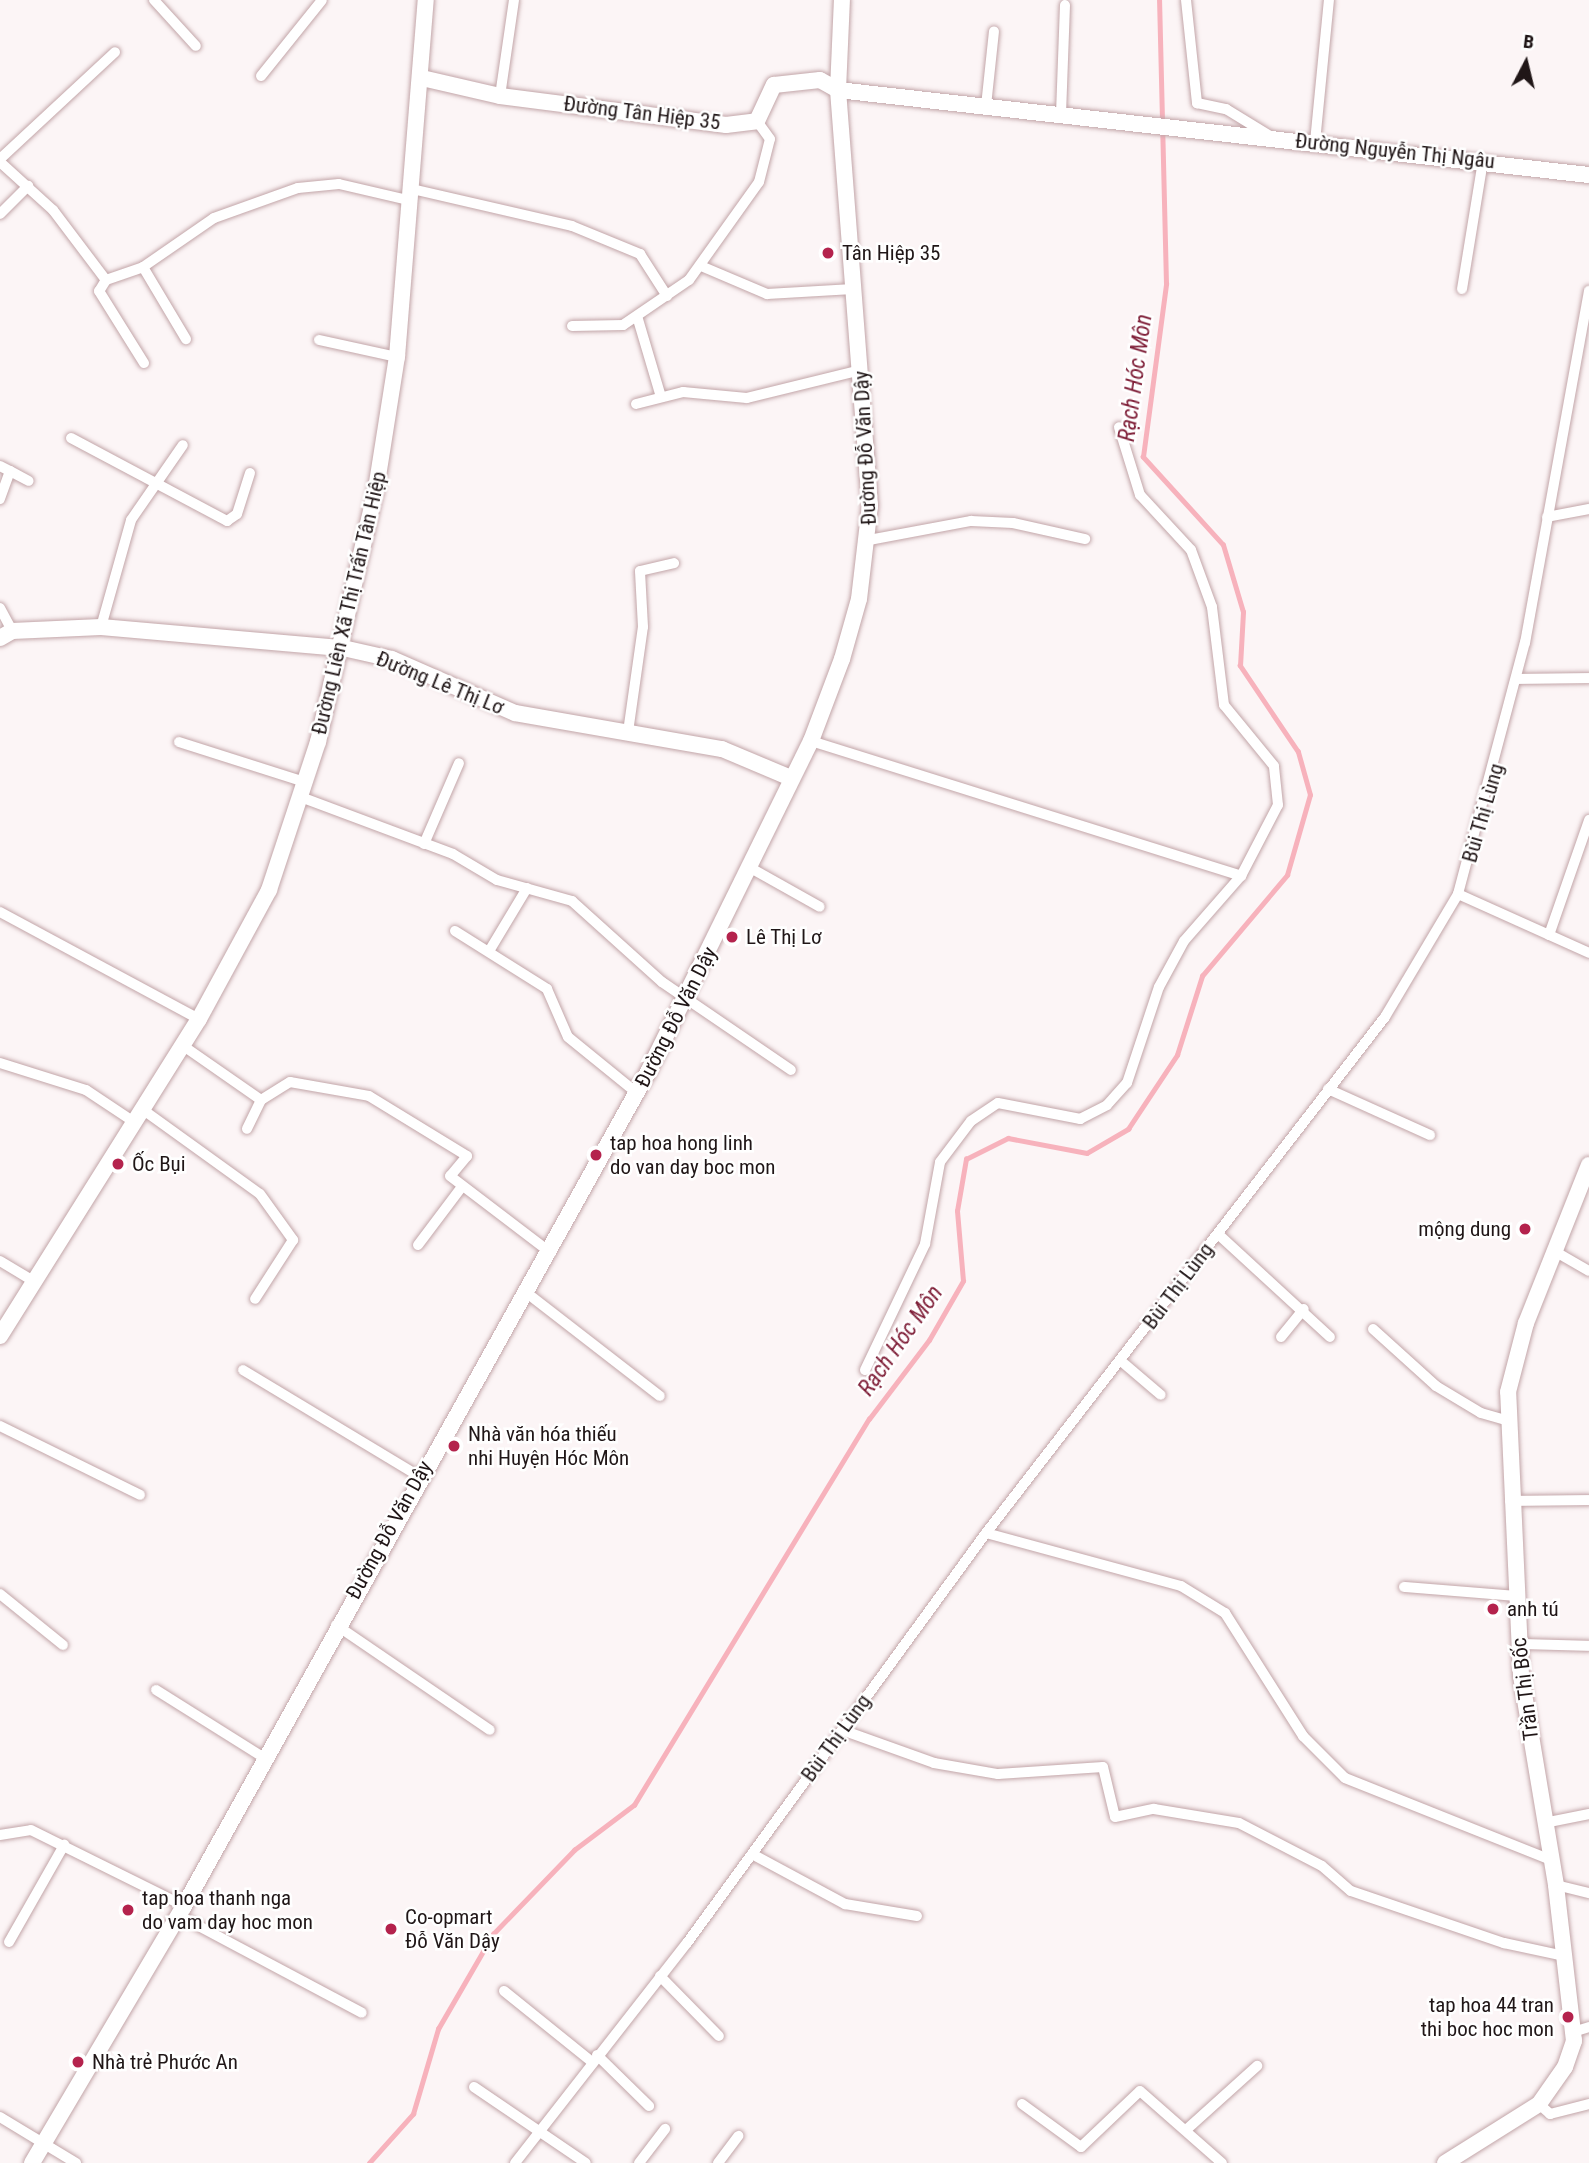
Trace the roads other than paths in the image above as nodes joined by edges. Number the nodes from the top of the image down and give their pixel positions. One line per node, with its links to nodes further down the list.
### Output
1 (154, 0): 10 (street)
2 (322, 0): 12 (street)
3 (426, 0): 13 (street, Đường Liên Xã Thị Trấn Tân Hiệp)
4 (514, 0): 15 (street)
5 (842, 0): 14 (street, Đường Đỗ Văn Dậy)
6 (1186, 0): 19 (street)
7 (1329, 0): 20 (street)
8 (1065, 5): 17 (street)
9 (994, 31): 16 (street)
10 (196, 46)
11 (116, 52): 21 (street)
12 (261, 76)
13 (422, 78): 15 (street, Đường Tân Hiệp 35); 25 (street, Đường Liên Xã Thị Trấn Tân Hiệp)
14 (838, 90): 16 (street); 18 (street); 30 (street, Đường Đỗ Văn Dậy)
15 (500, 96): 18 (street, Đường Tân Hiệp 35)
16 (986, 106): 17 (street)
17 (1061, 114): 19 (street, Đường Nguyễn Thị Ngâu)
18 (757, 121): 27 (street)
19 (1275, 139): 20 (street, Đường Nguyễn Thị Ngâu)
20 (1315, 142): 22 (street, Đường Nguyễn Thị Ngâu)
21 (0, 160): 24 (street)
22 (1483, 161): 23 (street, Đường Nguyễn Thị Ngâu); 31 (street)
23 (1589, 174)
24 (28, 186): 26 (street); 29 (street)
25 (412, 195): 28 (street); 33 (street); 39 (street, Đường Liên Xã Thị Trấn Tân Hiệp)
26 (0, 214)
27 (701, 266): 30 (street); 33 (street)
28 (143, 267): 29 (street); 36 (street)
29 (106, 280): 40 (street)
30 (853, 289): 41 (street, Đường Đỗ Văn Dậy)
31 (1462, 289)
32 (1589, 291): 38 (street, Bùi Thị Lùng)
33 (667, 296): 34 (street)
34 (637, 316): 35 (street); 42 (street)
35 (572, 326)
36 (186, 339)
37 (319, 340): 39 (street)
38 (1583, 352): 53 (street, Bùi Thị Lùng)
39 (397, 358): 60 (street, Đường Liên Xã Thị Trấn Tân Hiệp)
40 (144, 363)
41 (861, 370): 42 (street); 55 (street, Đường Đỗ Văn Dậy)
42 (661, 397): 43 (street)
43 (636, 404)
44 (1119, 427): 72 (street)
45 (71, 439): 50 (street)
46 (183, 445): 50 (street)
47 (5, 468): 49 (street); 51 (street)
48 (250, 473): 50 (street)
49 (29, 481)
50 (156, 488): 58 (street)
51 (0, 499)
52 (1589, 509): 53 (street)
53 (1547, 517): 62 (street, Bùi Thị Lùng)
54 (1085, 539): 55 (street)
55 (869, 540): 64 (street, Đường Đỗ Văn Dậy)
56 (674, 563): 63 (street)
57 (0, 608): 59 (street)
58 (101, 626): 59 (street, Đường Lê Thị Lơ); 60 (street, Đường Lê Thị Lơ)
59 (6, 635)
60 (343, 648): 63 (street, Đường Lê Thị Lơ); 68 (street, Đường Liên Xã Thị Trấn Tân Hiệp)
61 (1589, 678): 62 (street)
62 (1517, 679): 74 (street, Bùi Thị Lùng)
63 (628, 732): 67 (street, Đường Lê Thị Lơ)
64 (811, 741): 67 (street, Đường Đỗ Văn Dậy); 72 (street)
65 (179, 742): 68 (street)
66 (459, 763): 70 (street)
67 (791, 778): 71 (street, Đường Đỗ Văn Dậy)
68 (301, 789): 70 (street); 82 (street, Đường Liên Xã Thị Trấn Tân Hiệp)
69 (1589, 820): 78 (street)
70 (424, 844): 73 (street)
71 (749, 867): 75 (street); 81 (street, Đường Đỗ Văn Dậy)
72 (1241, 876): 110 (street)
73 (527, 888): 79 (street); 81 (street)
74 (1458, 894): 78 (street); 86 (street, Bùi Thị Lùng)
75 (820, 907)
76 (0, 912): 82 (street)
77 (455, 931): 79 (street)
78 (1549, 935): 80 (street)
79 (491, 948): 87 (street)
80 (1589, 953)
81 (688, 997): 85 (street); 87 (street, Đường Đỗ Văn Dậy)
82 (199, 1019): 83 (street, Đường Liên Xã Thị Trấn Tân Hiệp)
83 (182, 1045): 88 (street); 89 (street, Đường Liên Xã Thị Trấn Tân Hiệp)
84 (0, 1063): 89 (street)
85 (791, 1070)
86 (1328, 1089): 91 (street); 94 (street, Bùi Thị Lùng)
87 (637, 1093): 97 (street, Đường Đỗ Văn Dậy)
88 (261, 1100): 90 (street); 93 (street)
89 (138, 1116): 100 (street, Đường Liên Xã Thị Trấn Tân Hiệp); 102 (street)
90 (247, 1129)
91 (1430, 1135)
92 (1589, 1165): 96 (street, Trần Thị Bốc)
93 (461, 1188): 95 (street); 97 (street)
94 (1218, 1234): 103 (street); 108 (street, Bùi Thị Lùng)
95 (418, 1245)
96 (1556, 1252): 99 (street); 113 (street, Trần Thị Bốc)
97 (551, 1253): 101 (street, Đường Đỗ Văn Dậy)
98 (0, 1261): 100 (street)
99 (1589, 1271)
100 (35, 1282): 105 (street, Đường Liên Xã Thị Trấn Tân Hiệp)
101 (527, 1293): 112 (street); 115 (street, Đường Đỗ Văn Dậy)
102 (255, 1298)
103 (1304, 1309): 106 (street); 107 (street)
104 (1373, 1329): 113 (street)
105 (0, 1336)
106 (1281, 1336)
107 (1330, 1338)
108 (1121, 1361): 111 (street); 119 (street, Bùi Thị Lùng)
109 (243, 1370): 115 (street)
110 (865, 1370)
111 (1161, 1395)
112 (660, 1396)
113 (1508, 1421): 118 (street, Trần Thị Bốc)
114 (0, 1426): 116 (street)
115 (419, 1476): 123 (street, Đường Đỗ Văn Dậy)
116 (140, 1495)
117 (1589, 1500): 118 (street)
118 (1510, 1501): 122 (street, Trần Thị Bốc)
119 (986, 1533): 129 (street, Bùi Thị Lùng); 136 (street)
120 (1404, 1587): 122 (street)
121 (0, 1594): 125 (street)
122 (1515, 1596): 124 (street, Trần Thị Bốc)
123 (336, 1625): 128 (street); 130 (street, Đường Đỗ Văn Dậy)
124 (1519, 1644): 126 (street); 132 (street, Trần Thị Bốc)
125 (63, 1645)
126 (1589, 1646)
127 (156, 1690): 130 (street)
128 (489, 1730)
129 (842, 1730): 135 (street, Bùi Thị Lùng); 142 (street)
130 (263, 1757): 139 (street, Đường Đỗ Văn Dậy)
131 (1589, 1814): 132 (street)
132 (1544, 1823): 136 (street, Trần Thị Bốc)
133 (0, 1835): 134 (street)
134 (64, 1845): 139 (street); 141 (street)
135 (752, 1854): 140 (street); 143 (street, Bùi Thị Lùng)
136 (1551, 1860): 137 (street, Trần Thị Bốc)
137 (1556, 1885): 138 (street); 142 (street, Trần Thị Bốc)
138 (1589, 1893)
139 (181, 1911): 145 (street); 160 (street, Đường Đỗ Văn Dậy)
140 (917, 1916)
141 (9, 1942)
142 (1564, 1956): 146 (street, Trần Thị Bốc)
143 (660, 1976): 147 (street); 148 (street, Bùi Thị Lùng)
144 (504, 1991): 148 (street)
145 (362, 2012)
146 (1581, 2029): 152 (street, Trần Thị Bốc)
147 (719, 2036)
148 (594, 2058): 154 (street); 157 (street, Bùi Thị Lùng)
149 (1257, 2066): 158 (street)
150 (474, 2087): 157 (street)
151 (1022, 2104): 158 (street)
152 (1539, 2104): 153 (street); 161 (street, Trần Thị Bốc)
153 (1589, 2104)
154 (649, 2106)
155 (0, 2117): 160 (street)
156 (665, 2129): 166 (street)
157 (540, 2130): 164 (street, Bùi Thị Lùng); 165 (street)
158 (1186, 2130): 168 (street)
159 (738, 2136): 167 (street)
160 (43, 2142): 162 (street, Đường Đỗ Văn Dậy); 163 (street)
161 (1455, 2161)
162 (32, 2163)
163 (76, 2163)
164 (515, 2163)
165 (586, 2163)
166 (639, 2163)
167 (718, 2163)
168 (1222, 2163)

